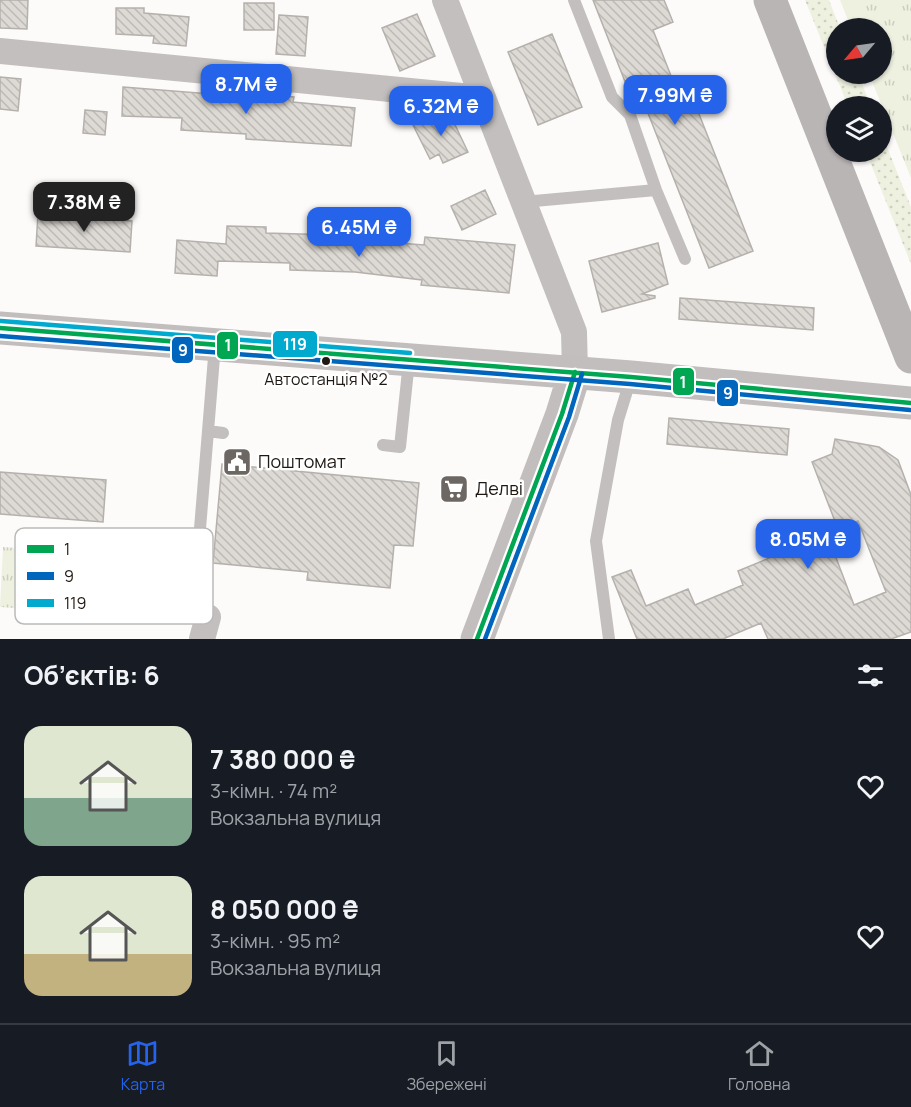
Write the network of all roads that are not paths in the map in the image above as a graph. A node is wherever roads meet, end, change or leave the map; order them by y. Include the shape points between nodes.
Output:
1 (445, 0) edge
2 (574, 0) edge
3 (770, 0) edge
4 (0, 51) edge
5 (482, 98) junction
6 (656, 190) junction
7 (523, 202) junction
8 (686, 259) dead end
9 (0, 328) edge
10 (215, 345) junction
11 (911, 357) edge
12 (409, 360) junction
13 (575, 372) junction
14 (631, 377) junction
15 (911, 403) edge
16 (208, 431) junction
17 (223, 432) dead end
18 (383, 445) dead end
19 (200, 528) edge
20 (477, 639) edge
21 (609, 639) edge

1 - 5 street
2 - 6 lane via 612,97 630,115
3 - 11 main road
4 - 5 street
5 - 7 street
6 - 7 lane
6 - 8 lane
7 - 13 street via 574,332
9 - 10 main road
10 - 12 main road
10 - 16 lane
12 - 13 main road
12 - 18 lane via 400,447
13 - 14 main road
13 - 20 main road
14 - 15 main road
14 - 21 lane via 618,420 596,541
16 - 17 lane
16 - 19 lane

